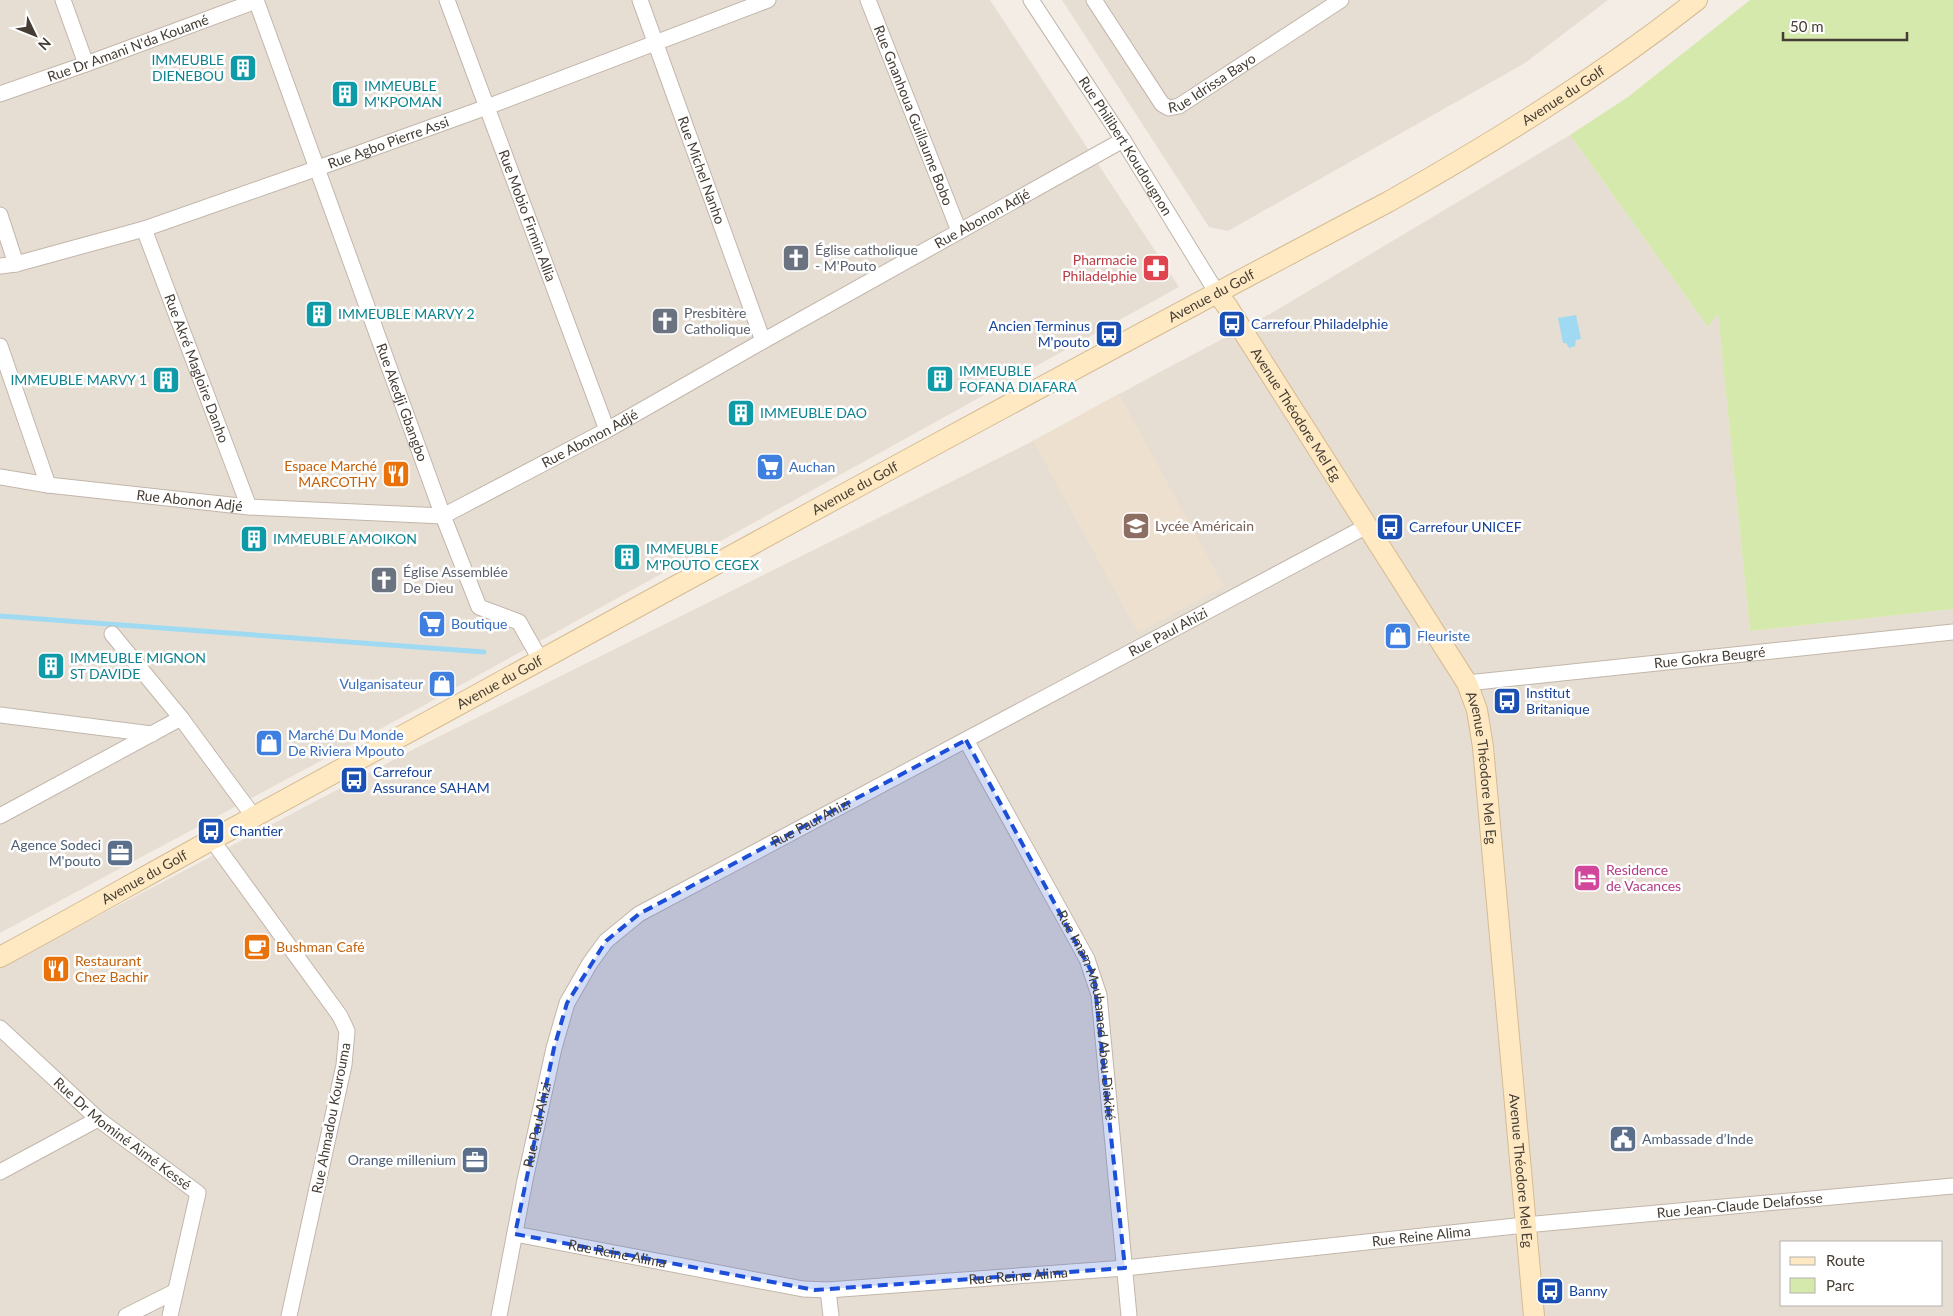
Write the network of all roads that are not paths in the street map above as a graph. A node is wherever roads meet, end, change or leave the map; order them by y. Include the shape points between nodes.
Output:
1 (62, 0) edge
2 (256, 0) edge
3 (447, 0) edge
4 (640, 0) edge
5 (768, 0) edge
6 (868, 0) edge
7 (1030, 0) edge
8 (1094, 0) edge
9 (1341, 0) edge
10 (1697, 0) edge
11 (656, 43) junction
12 (86, 64) junction
13 (0, 94) edge
14 (487, 107) junction
15 (1123, 140) junction
16 (318, 168) junction
17 (0, 215) edge
18 (144, 228) junction
19 (958, 231) junction
20 (16, 264) junction
21 (0, 266) edge
22 (1217, 293) junction
23 (763, 340) junction
24 (0, 346) edge
25 (607, 430) junction
26 (0, 477) edge
27 (48, 485) junction
28 (249, 507) junction
29 (443, 516) junction
30 (1367, 526) junction
31 (1953, 632) edge
32 (112, 634) dead end
33 (541, 661) junction
34 (1467, 683) junction
35 (0, 715) edge
36 (181, 718) junction
37 (152, 734) junction
38 (966, 740) junction
39 (0, 816) edge
40 (254, 817) junction
41 (212, 840) junction
42 (0, 957) edge
43 (0, 1028) edge
44 (98, 1119) junction
45 (0, 1172) edge
46 (1953, 1186) edge
47 (1525, 1225) junction
48 (515, 1234) junction
49 (1125, 1268) junction
50 (828, 1290) junction
51 (174, 1292) junction
52 (126, 1316) edge
53 (170, 1316) edge
54 (290, 1316) edge
55 (499, 1316) edge
56 (831, 1316) edge
57 (1130, 1316) edge
58 (1534, 1316) edge

1 - 12 street
2 - 12 street, Rue Dr Amani N'da Kouamé
2 - 16 street, Rue Akedji Gbangbo
3 - 14 street, Rue Mobio Firmin Allia
4 - 11 street, Rue Michel Nanho
5 - 11 street, Rue Agbo Pierre Assi
6 - 19 street, Rue Gnanhoua Guillaume Bobo
7 - 15 street, Rue Philibert Koudougnon
8 - 9 street, Rue Idrissa Bayo via 1162,104 1169,108 1178,106
10 - 22 main road, Avenue du Golf via 1610,66 1479,150
11 - 14 street, Rue Agbo Pierre Assi
11 - 23 street, Rue Michel Nanho
12 - 13 street, Rue Dr Amani N'da Kouamé
14 - 16 street, Rue Agbo Pierre Assi
14 - 25 street, Rue Mobio Firmin Allia
15 - 19 street, Rue Abonon Adjé
15 - 22 street, Rue Philibert Koudougnon
16 - 18 street, Rue Agbo Pierre Assi
16 - 29 street, Rue Akedji Gbangbo
17 - 20 street
18 - 20 street, Rue Agbo Pierre Assi
18 - 28 street, Rue Akré Magloire Danho
19 - 23 street, Rue Abonon Adjé
20 - 21 street, Rue Agbo Pierre Assi
22 - 30 main road, Avenue Théodore Mel Eg
22 - 33 main road, Avenue du Golf via 878,474
23 - 25 street, Rue Abonon Adjé
24 - 27 street
25 - 29 street, Rue Abonon Adjé
26 - 27 street, Rue Abonon Adjé
27 - 28 street, Rue Abonon Adjé
28 - 29 street, Rue Abonon Adjé
29 - 33 street, Rue Akedji Gbangbo via 479,607 519,622
30 - 34 main road, Avenue Théodore Mel Eg
30 - 38 street, Rue Paul Ahizi
31 - 34 street, Rue Gokra Beugré
32 - 36 street
33 - 40 main road, Avenue du Golf
34 - 47 main road, Avenue Théodore Mel Eg via 1477,710 1482,738
35 - 37 street
36 - 37 street
36 - 40 street
37 - 39 street
38 - 48 street, Rue Paul Ahizi via 639,914 606,941 567,1003 554,1048
38 - 49 street, Rue Imam Mouhamed Abou Diakité via 1094,976 1099,995
40 - 41 main road, Avenue du Golf
41 - 42 main road, Avenue du Golf
41 - 54 street, Rue Ahmadou Kourouma via 340,1016 347,1031 344,1065
43 - 44 street, Rue Dr Mominé Aimé Kessé
44 - 45 street
44 - 51 street, Rue Dr Mominé Aimé Kessé via 198,1193
46 - 47 street, Rue Jean-Claude Delafosse
47 - 49 street, Rue Reine Alima
47 - 58 main road, Avenue Théodore Mel Eg
48 - 50 street, Rue Reine Alima
48 - 55 street, Rue Paul Ahizi
49 - 50 street, Rue Reine Alima
49 - 57 street, Rue Imam Mouhamed Abou Diakité
50 - 56 street
51 - 52 street
51 - 53 street, Rue Dr Mominé Aimé Kessé

